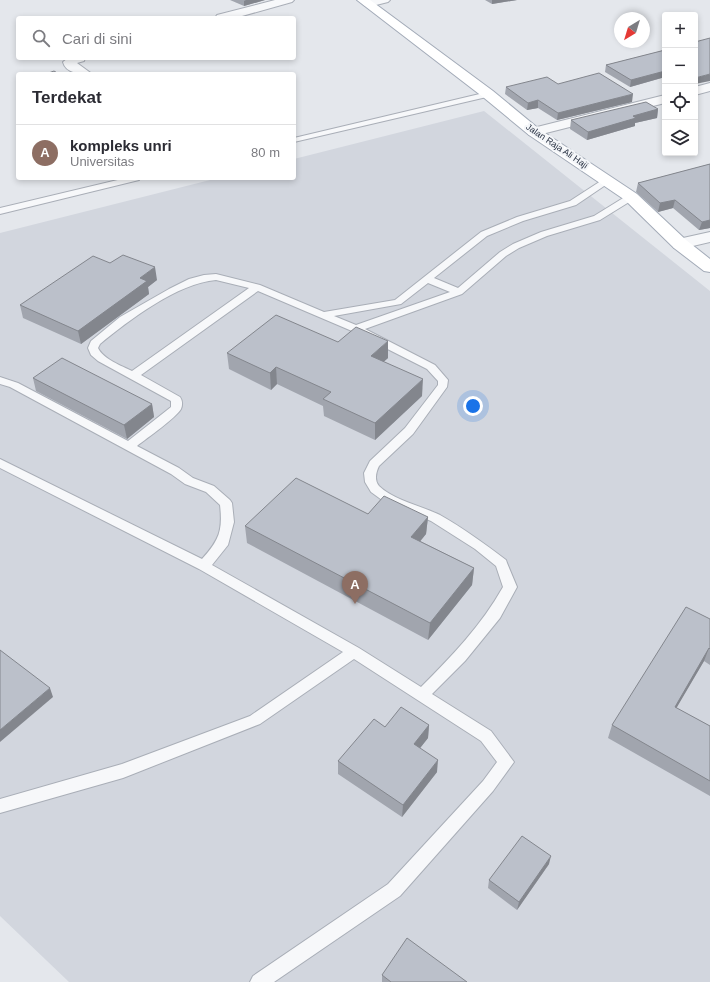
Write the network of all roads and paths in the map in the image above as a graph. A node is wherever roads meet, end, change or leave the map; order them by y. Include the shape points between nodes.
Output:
1 (288, 0) edge
2 (384, 0) edge
3 (366, 2) edge
4 (228, 16) edge
5 (74, 60) edge
6 (82, 72) edge
7 (710, 87) edge
8 (698, 90) edge
9 (488, 94) junction
10 (662, 100) edge
11 (534, 132) junction
12 (296, 140) edge
13 (128, 180) edge
14 (607, 180) junction
15 (631, 197) junction
16 (0, 210) edge
17 (710, 237) edge
18 (680, 244) junction
19 (710, 267) edge
20 (428, 279) junction
21 (257, 287) junction
22 (459, 292) junction
23 (323, 315) junction
24 (356, 329) junction
25 (134, 375) junction
26 (0, 380) edge
27 (128, 447) junction
28 (0, 463) edge
29 (204, 566) junction
30 (354, 652) junction
31 (421, 696) junction
32 (0, 806) edge
33 (259, 982) edge

1 - 4 street
2 - 3 street
3 - 9 main road, Jalan Raja Ali Haji
5 - 6 street via 69,64
7 - 8 street
9 - 11 main road, Jalan Raja Ali Haji
9 - 12 lane
10 - 11 street
11 - 14 main road, Jalan Raja Ali Haji
13 - 16 lane
14 - 15 main road, Jalan Raja Ali Haji
14 - 20 lane via 573,203 520,219 484,234
15 - 18 main road, Jalan Raja Ali Haji
15 - 22 lane via 597,218 544,234 516,246
17 - 18 street
18 - 19 main road, Jalan Raja Ali Haji
20 - 22 lane
20 - 23 lane via 398,302
21 - 23 lane
21 - 25 lane
21 - 25 lane via 229,279 204,278 172,291 124,319 100,337 93,348 102,359
22 - 24 lane
23 - 24 lane
24 - 31 lane via 431,367 443,380 443,385 408,431 374,464 370,473 375,489 386,497 435,518 479,546 501,563 510,586 495,614 464,652
25 - 27 lane via 176,399 177,403 170,414
26 - 27 lane via 14,385
27 - 29 lane via 210,490 226,503 228,522 222,545
28 - 29 lane
29 - 30 lane
30 - 31 lane
30 - 32 lane via 255,720 123,771
31 - 33 lane via 486,736 506,762 488,786 394,890

